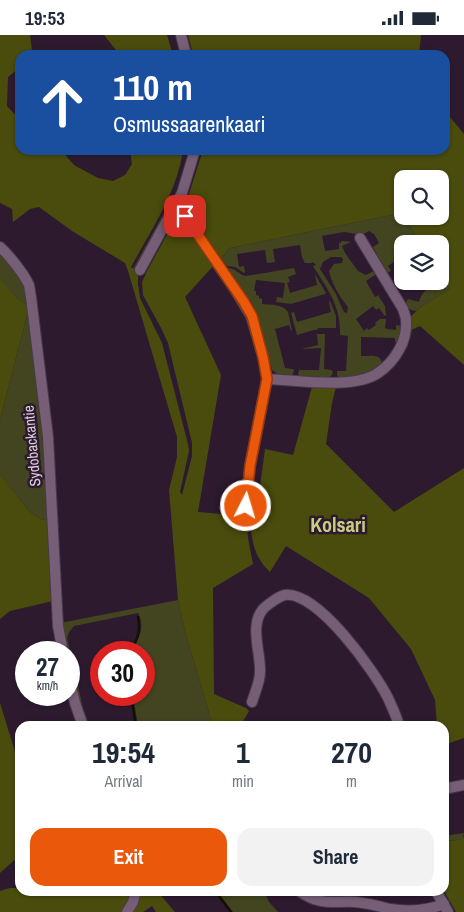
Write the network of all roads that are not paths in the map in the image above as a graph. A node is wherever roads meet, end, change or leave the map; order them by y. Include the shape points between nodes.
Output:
1 (181, 35) edge
2 (185, 50) edge
3 (194, 155) edge
4 (175, 207) junction
5 (360, 238) dead end
6 (0, 247) edge
7 (140, 270) dead end
8 (267, 379) junction
9 (246, 506) dead end
10 (61, 641) edge
11 (252, 702) dead end
12 (76, 706) edge
13 (81, 721) edge
14 (397, 721) edge
15 (464, 785) edge
16 (449, 788) edge
17 (135, 896) edge
18 (307, 896) edge
19 (439, 896) edge
20 (446, 908) edge
21 (127, 912) edge

1 - 2 street
3 - 4 street via 186,186
4 - 7 street
4 - 8 street via 185,216 252,316
5 - 8 street via 403,309 405,333 395,357 377,374 348,383
6 - 10 street, Sydobackantie via 29,285 31,297 48,437
8 - 9 street via 250,466
11 - 14 street via 260,675 257,619 263,608 286,595 310,603 348,639 384,691
12 - 13 street
15 - 16 street
17 - 21 street
18 - 20 street via 329,903 356,902 406,911
19 - 20 street

